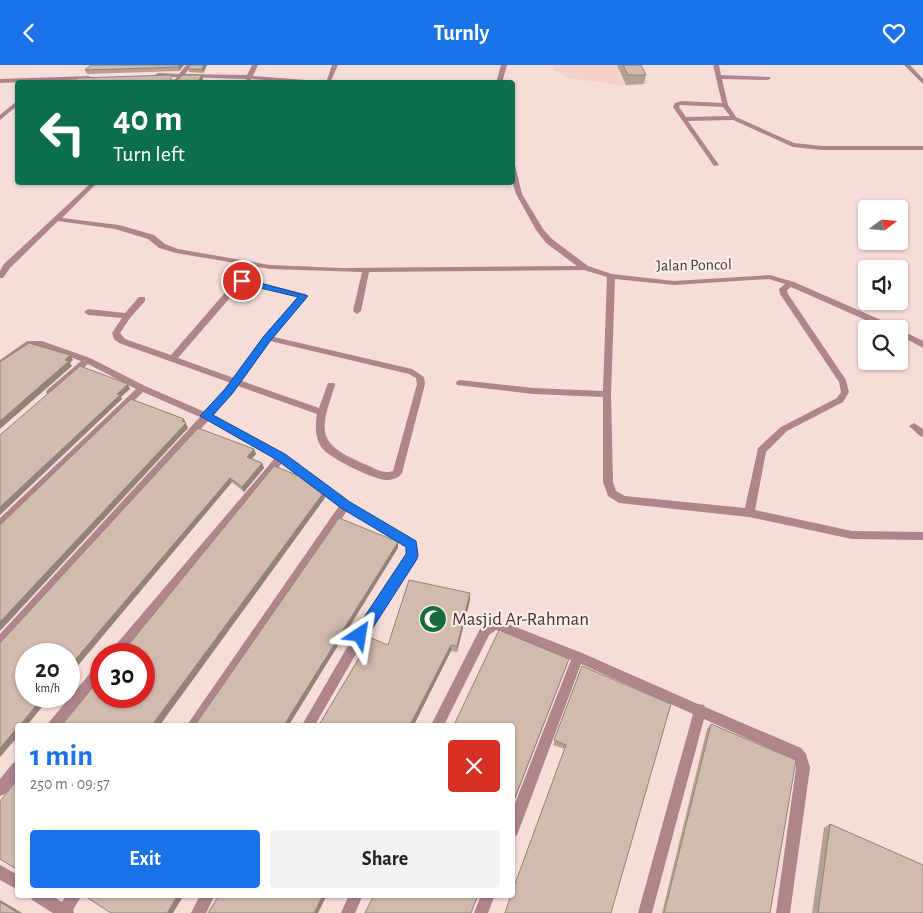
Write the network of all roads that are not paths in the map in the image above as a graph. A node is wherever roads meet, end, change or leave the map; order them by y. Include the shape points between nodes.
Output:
1 (189, 65) edge
2 (255, 65) edge
3 (335, 65) edge
4 (504, 65) edge
5 (716, 65) edge
6 (907, 65) edge
7 (154, 75) edge
8 (182, 75) junction
9 (98, 77) edge
10 (718, 77) junction
11 (768, 78) dead end
12 (63, 80) edge
13 (178, 80) edge
14 (248, 80) edge
15 (329, 80) edge
16 (499, 80) edge
17 (0, 81) edge
18 (15, 81) edge
19 (923, 82) edge
20 (15, 105) edge
21 (725, 105) junction
22 (0, 118) edge
23 (734, 118) junction
24 (686, 119) junction
25 (923, 148) edge
26 (716, 165) dead end
27 (515, 177) edge
28 (92, 185) edge
29 (58, 219) junction
30 (585, 268) junction
31 (366, 269) junction
32 (0, 276) edge
33 (611, 276) junction
34 (791, 284) junction
35 (142, 299) dead end
36 (357, 311) dead end
37 (88, 312) dead end
38 (127, 316) junction
39 (873, 320) edge
40 (908, 336) edge
41 (268, 338) junction
42 (923, 345) edge
43 (87, 360) junction
44 (172, 360) junction
45 (0, 364) edge
46 (236, 382) junction
47 (460, 383) dead end
48 (331, 385) dead end
49 (142, 388) junction
50 (607, 394) junction
51 (44, 398) edge
52 (320, 411) junction
53 (209, 413) junction
54 (914, 426) dead end
55 (923, 434) edge
56 (281, 457) junction
57 (346, 505) junction
58 (749, 513) junction
59 (0, 524) edge
60 (923, 536) edge
61 (0, 642) edge
62 (123, 643) edge
63 (578, 657) junction
64 (90, 682) edge
65 (700, 709) junction
66 (56, 723) edge
67 (194, 723) edge
68 (309, 723) edge
69 (439, 723) edge
70 (15, 772) edge
71 (0, 789) edge
72 (515, 822) edge
73 (0, 872) edge
74 (15, 881) edge
75 (42, 898) edge
76 (73, 898) edge
77 (206, 898) edge
78 (355, 898) edge
79 (487, 898) edge
80 (65, 912) edge
81 (198, 913) edge
82 (348, 913) edge
83 (481, 913) edge
84 (645, 913) edge
85 (783, 913) edge

1 - 8 street
2 - 14 street
3 - 15 street
4 - 16 street
5 - 10 street
6 - 19 street
7 - 8 street
8 - 13 street
8 - 14 street
9 - 12 street
10 - 11 street
10 - 21 street
17 - 18 street
20 - 22 street
21 - 23 street
21 - 24 street via 677,104
23 - 24 street
23 - 25 street via 793,145 808,148
24 - 26 street
27 - 30 street, Jalan Poncol via 519,194 540,230 549,241
28 - 29 street
29 - 31 street via 134,231 176,251 270,267
29 - 32 street
30 - 31 street
30 - 33 street, Jalan Poncol
31 - 36 street
33 - 34 street, Jalan Poncol via 674,283 770,277
33 - 50 street
34 - 39 street, Jalan Poncol
34 - 58 street via 783,289 784,294 843,382 845,392 840,400 779,433 761,451
35 - 38 street
37 - 38 street
38 - 44 street via 116,333 117,337
40 - 42 street
41 - 44 street via 304,296 242,281
41 - 46 street
41 - 52 street via 412,372 420,377 422,384 397,473 392,476 383,476 329,452 320,437
43 - 45 street via 30,343
43 - 49 street
43 - 51 street
44 - 46 street
46 - 52 street
46 - 53 street
47 - 50 street via 533,391
48 - 52 street
49 - 53 street
49 - 59 street
50 - 58 street via 608,482 612,493 623,500
53 - 56 street
53 - 61 street
54 - 55 street
56 - 57 street
56 - 62 street
57 - 67 street
57 - 68 street via 412,545 414,551
58 - 60 street via 852,535
63 - 65 street
63 - 69 street via 496,625 489,626
63 - 72 street
64 - 66 street
65 - 84 street
65 - 85 street via 796,753 801,759 803,768
70 - 71 street
73 - 74 street
75 - 80 street
76 - 80 street
77 - 81 street
78 - 82 street
79 - 83 street

